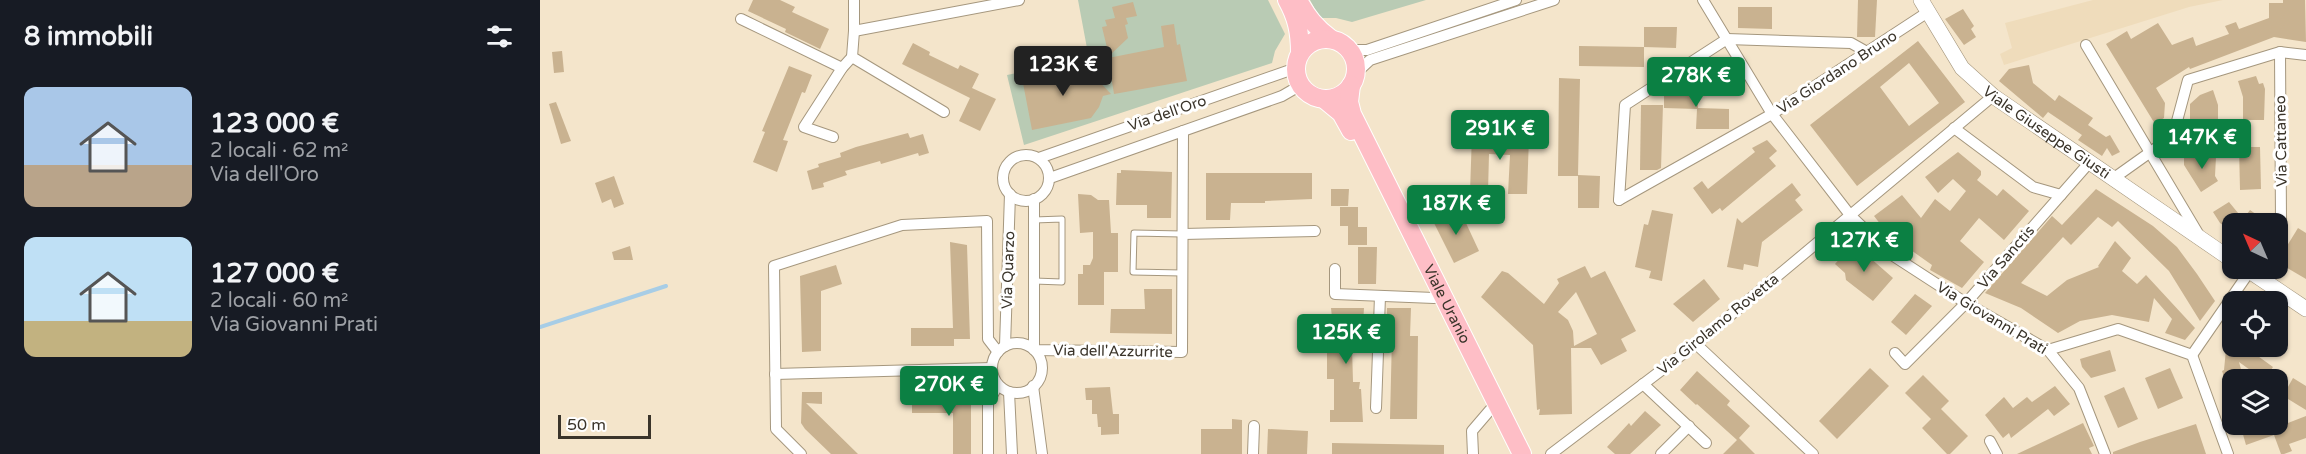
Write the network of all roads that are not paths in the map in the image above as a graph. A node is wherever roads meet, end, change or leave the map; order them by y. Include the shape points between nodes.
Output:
1 (854, 0) edge
2 (1019, 0) edge
3 (1287, 0) edge
4 (1298, 0) edge
5 (1516, 0) edge
6 (1554, 0) edge
7 (1703, 0) edge
8 (1924, 6) edge
9 (741, 19) dead end
10 (854, 31) junction
11 (1331, 39) junction
12 (1727, 39) junction
13 (2086, 45) dead end
14 (1350, 50) junction
15 (1867, 52) junction
16 (2280, 52) junction
17 (2306, 55) edge
18 (852, 57) junction
19 (842, 68) junction
20 (1299, 69) junction
21 (1353, 79) junction
22 (1993, 96) junction
23 (1324, 99) junction
24 (944, 112) dead end
25 (1772, 114) junction
26 (1954, 128) junction
27 (1183, 131) junction
28 (833, 137) dead end
29 (2148, 153) junction
30 (1039, 158) junction
31 (2089, 163) junction
32 (1050, 178) junction
33 (2114, 178) junction
34 (1010, 194) junction
35 (2061, 195) junction
36 (1034, 199) junction
37 (2281, 213) edge
38 (1850, 214) junction
39 (1034, 220) junction
40 (1315, 231) dead end
41 (1183, 234) junction
42 (2200, 238) junction
43 (2222, 253) edge
44 (1335, 269) dead end
45 (1182, 273) junction
46 (2243, 279) edge
47 (2262, 279) edge
48 (1034, 281) junction
49 (1380, 296) junction
50 (1434, 298) junction
51 (1966, 303) junction
52 (2306, 309) edge
53 (1696, 344) junction
54 (1002, 349) junction
55 (1034, 350) junction
56 (2048, 350) junction
57 (1895, 353) dead end
58 (2192, 355) junction
59 (992, 368) junction
60 (776, 374) junction
61 (1643, 384) junction
62 (998, 385) junction
63 (1033, 386) junction
64 (1009, 392) junction
65 (1376, 408) dead end
66 (1490, 410) junction
67 (1254, 426) dead end
68 (1689, 426) junction
69 (1990, 441) dead end
70 (1706, 443) dead end
71 (801, 454) edge
72 (988, 454) edge
73 (1012, 454) edge
74 (1042, 454) edge
75 (1253, 454) edge
76 (1473, 454) edge
77 (1512, 454) edge
78 (1522, 454) edge
79 (1551, 454) edge
80 (1661, 454) edge
81 (1813, 454) edge
82 (1997, 454) edge
83 (2105, 454) edge
84 (2228, 454) edge

1 - 10 street
2 - 10 street
3 - 20 main road via 1300,35
4 - 11 main road via 1305,15
5 - 14 street via 1367,50
6 - 21 street via 1370,60
7 - 12 street, Via Giovanni Prati
8 - 15 street, Via Giordano Bruno
8 - 22 street, Viale Giuseppe Giusti via 1962,68
9 - 19 street
10 - 18 street
11 - 14 main road
11 - 20 main road via 1314,42
12 - 15 street via 1851,43
12 - 25 street, Via Giovanni Prati
12 - 25 street, Via Giordano Bruno via 1625,105 1619,200
13 - 29 street, Viale Giuseppe Giusti
14 - 21 main road via 1356,65
15 - 25 street, Via Giordano Bruno
16 - 17 street
16 - 29 street via 2188,80 2173,136
16 - 37 street, Via Cattaneo
18 - 19 street
18 - 24 street
19 - 28 street via 804,127
20 - 23 main road via 1315,97
20 - 27 street, Via dell'Oro via 1282,96
20 - 30 street, Via dell'Oro
21 - 23 main road via 1339,96
21 - 78 main road, Viale Uranio via 1349,102 1352,114
22 - 26 street, Via Girolamo Rovetta
22 - 31 street, Viale Giuseppe Giusti
23 - 50 main road, Viale Uranio via 1344,117
25 - 38 street, Via Giovanni Prati
26 - 35 street via 2033,187
26 - 38 street, Via Girolamo Rovetta
27 - 32 street, Via dell'Oro
27 - 41 street, Via dell'Azzurrite
29 - 33 street
29 - 42 street, Viale Giuseppe Giusti
30 - 32 street
30 - 34 street via 1026,154 1008,164 1003,176
31 - 33 street, Viale Giuseppe Giusti
31 - 35 street, Via Sanctis
32 - 36 street via 1045,191
33 - 42 street, Viale Giuseppe Giusti
34 - 36 street via 1021,200
34 - 54 street, Via Quarzo
35 - 51 street, Via Sanctis
36 - 39 street, Via Quarzo
38 - 51 street, Via Giovanni Prati via 1892,255
38 - 53 street, Via Girolamo Rovetta
39 - 48 street, Via Quarzo
39 - 48 lane via 1062,219 1062,282
40 - 41 street
41 - 45 street, Via dell'Azzurrite
41 - 45 lane via 1134,233 1133,272
42 - 43 street, Viale Giuseppe Giusti
44 - 49 street via 1335,294
45 - 55 street, Via dell'Azzurrite via 1182,352
46 - 58 street
47 - 52 street
48 - 55 street, Via Quarzo
49 - 50 street
49 - 65 street
50 - 66 main road, Viale Uranio
51 - 56 street, Via Giovanni Prati
51 - 57 street, Via Sanctis via 1905,364
53 - 61 street, Via Girolamo Rovetta
53 - 81 street
54 - 55 street via 1020,343
54 - 59 street
54 - 60 street via 988,339 987,221 902,225 774,267
55 - 63 street via 1041,372
56 - 58 street via 2118,329
56 - 83 street, Via Giovanni Prati via 2079,388
58 - 84 street
59 - 60 street
59 - 62 street
60 - 71 street via 776,429
61 - 68 street
61 - 79 street, Via Girolamo Rovetta
62 - 64 street
62 - 72 street via 988,404
63 - 64 street via 1018,393
63 - 74 street
64 - 73 street
66 - 76 street via 1472,431
66 - 77 main road, Viale Uranio
67 - 75 street
68 - 70 street
68 - 80 street
69 - 82 street

